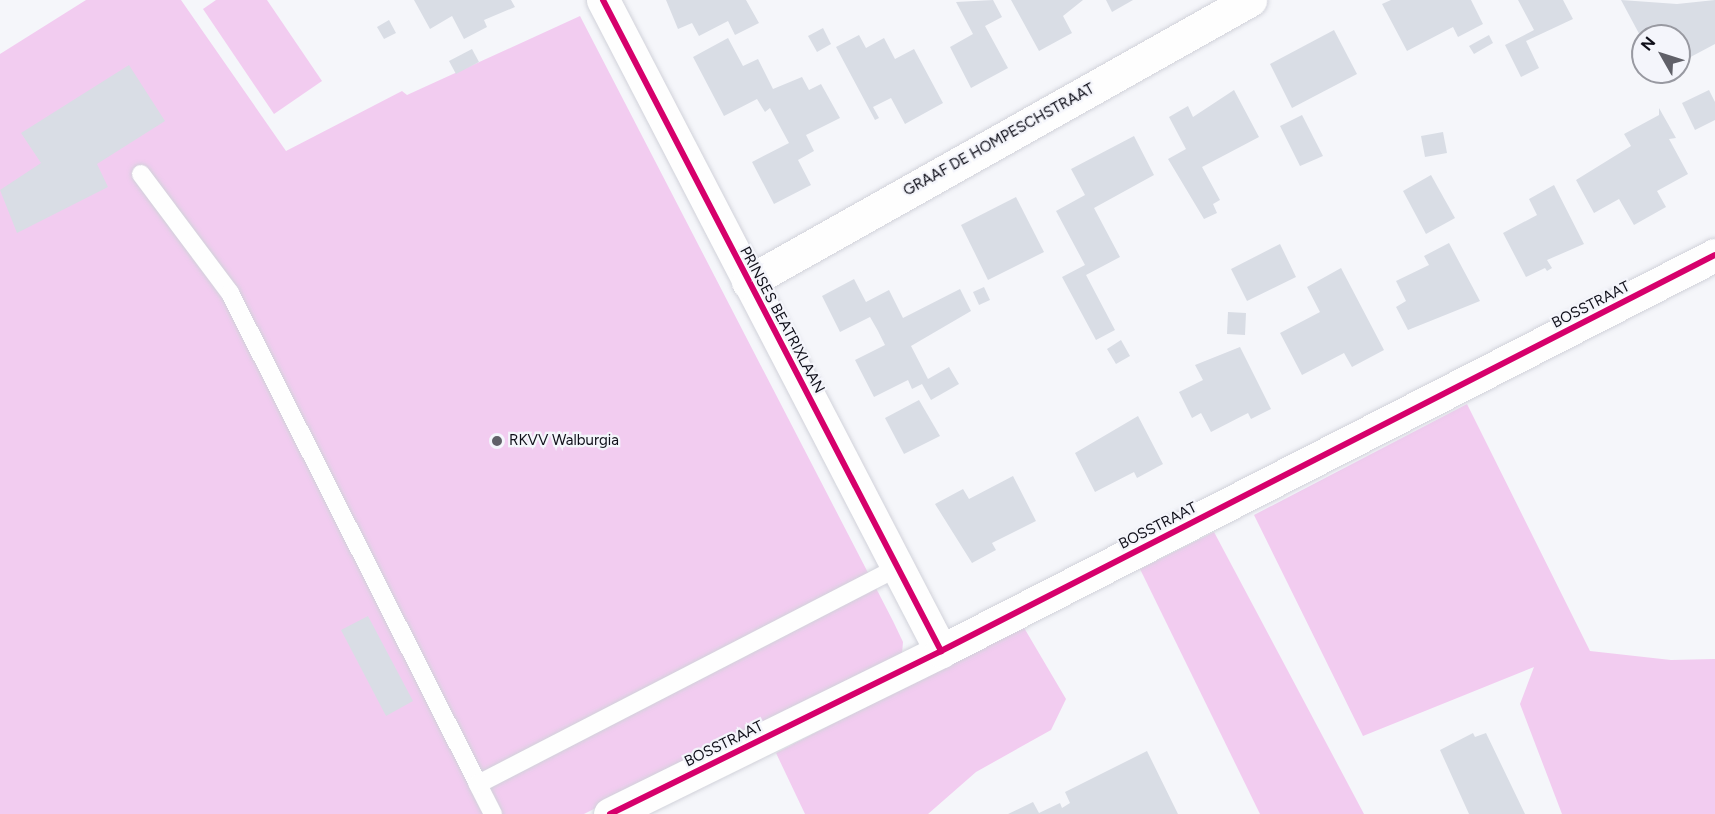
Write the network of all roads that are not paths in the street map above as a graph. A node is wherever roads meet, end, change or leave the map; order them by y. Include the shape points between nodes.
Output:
1 (603, 0) edge
2 (1250, 0) edge
3 (1204, 10) edge
4 (141, 174) dead end
5 (1715, 255) edge
6 (748, 282) junction
7 (898, 567) junction
8 (941, 651) junction
9 (478, 784) junction
10 (493, 814) edge
11 (610, 814) edge

1 - 6 street, PRINSES BEATRIXLAAN
2 - 3 street, GRAAF DE HOMPESCHSTRAAT
3 - 6 street, GRAAF DE HOMPESCHSTRAAT
4 - 9 lane via 230,293
5 - 8 street, BOSSTRAAT
6 - 7 street, PRINSES BEATRIXLAAN
7 - 8 street, PRINSES BEATRIXLAAN
7 - 9 lane
8 - 11 street, BOSSTRAAT
9 - 10 lane

